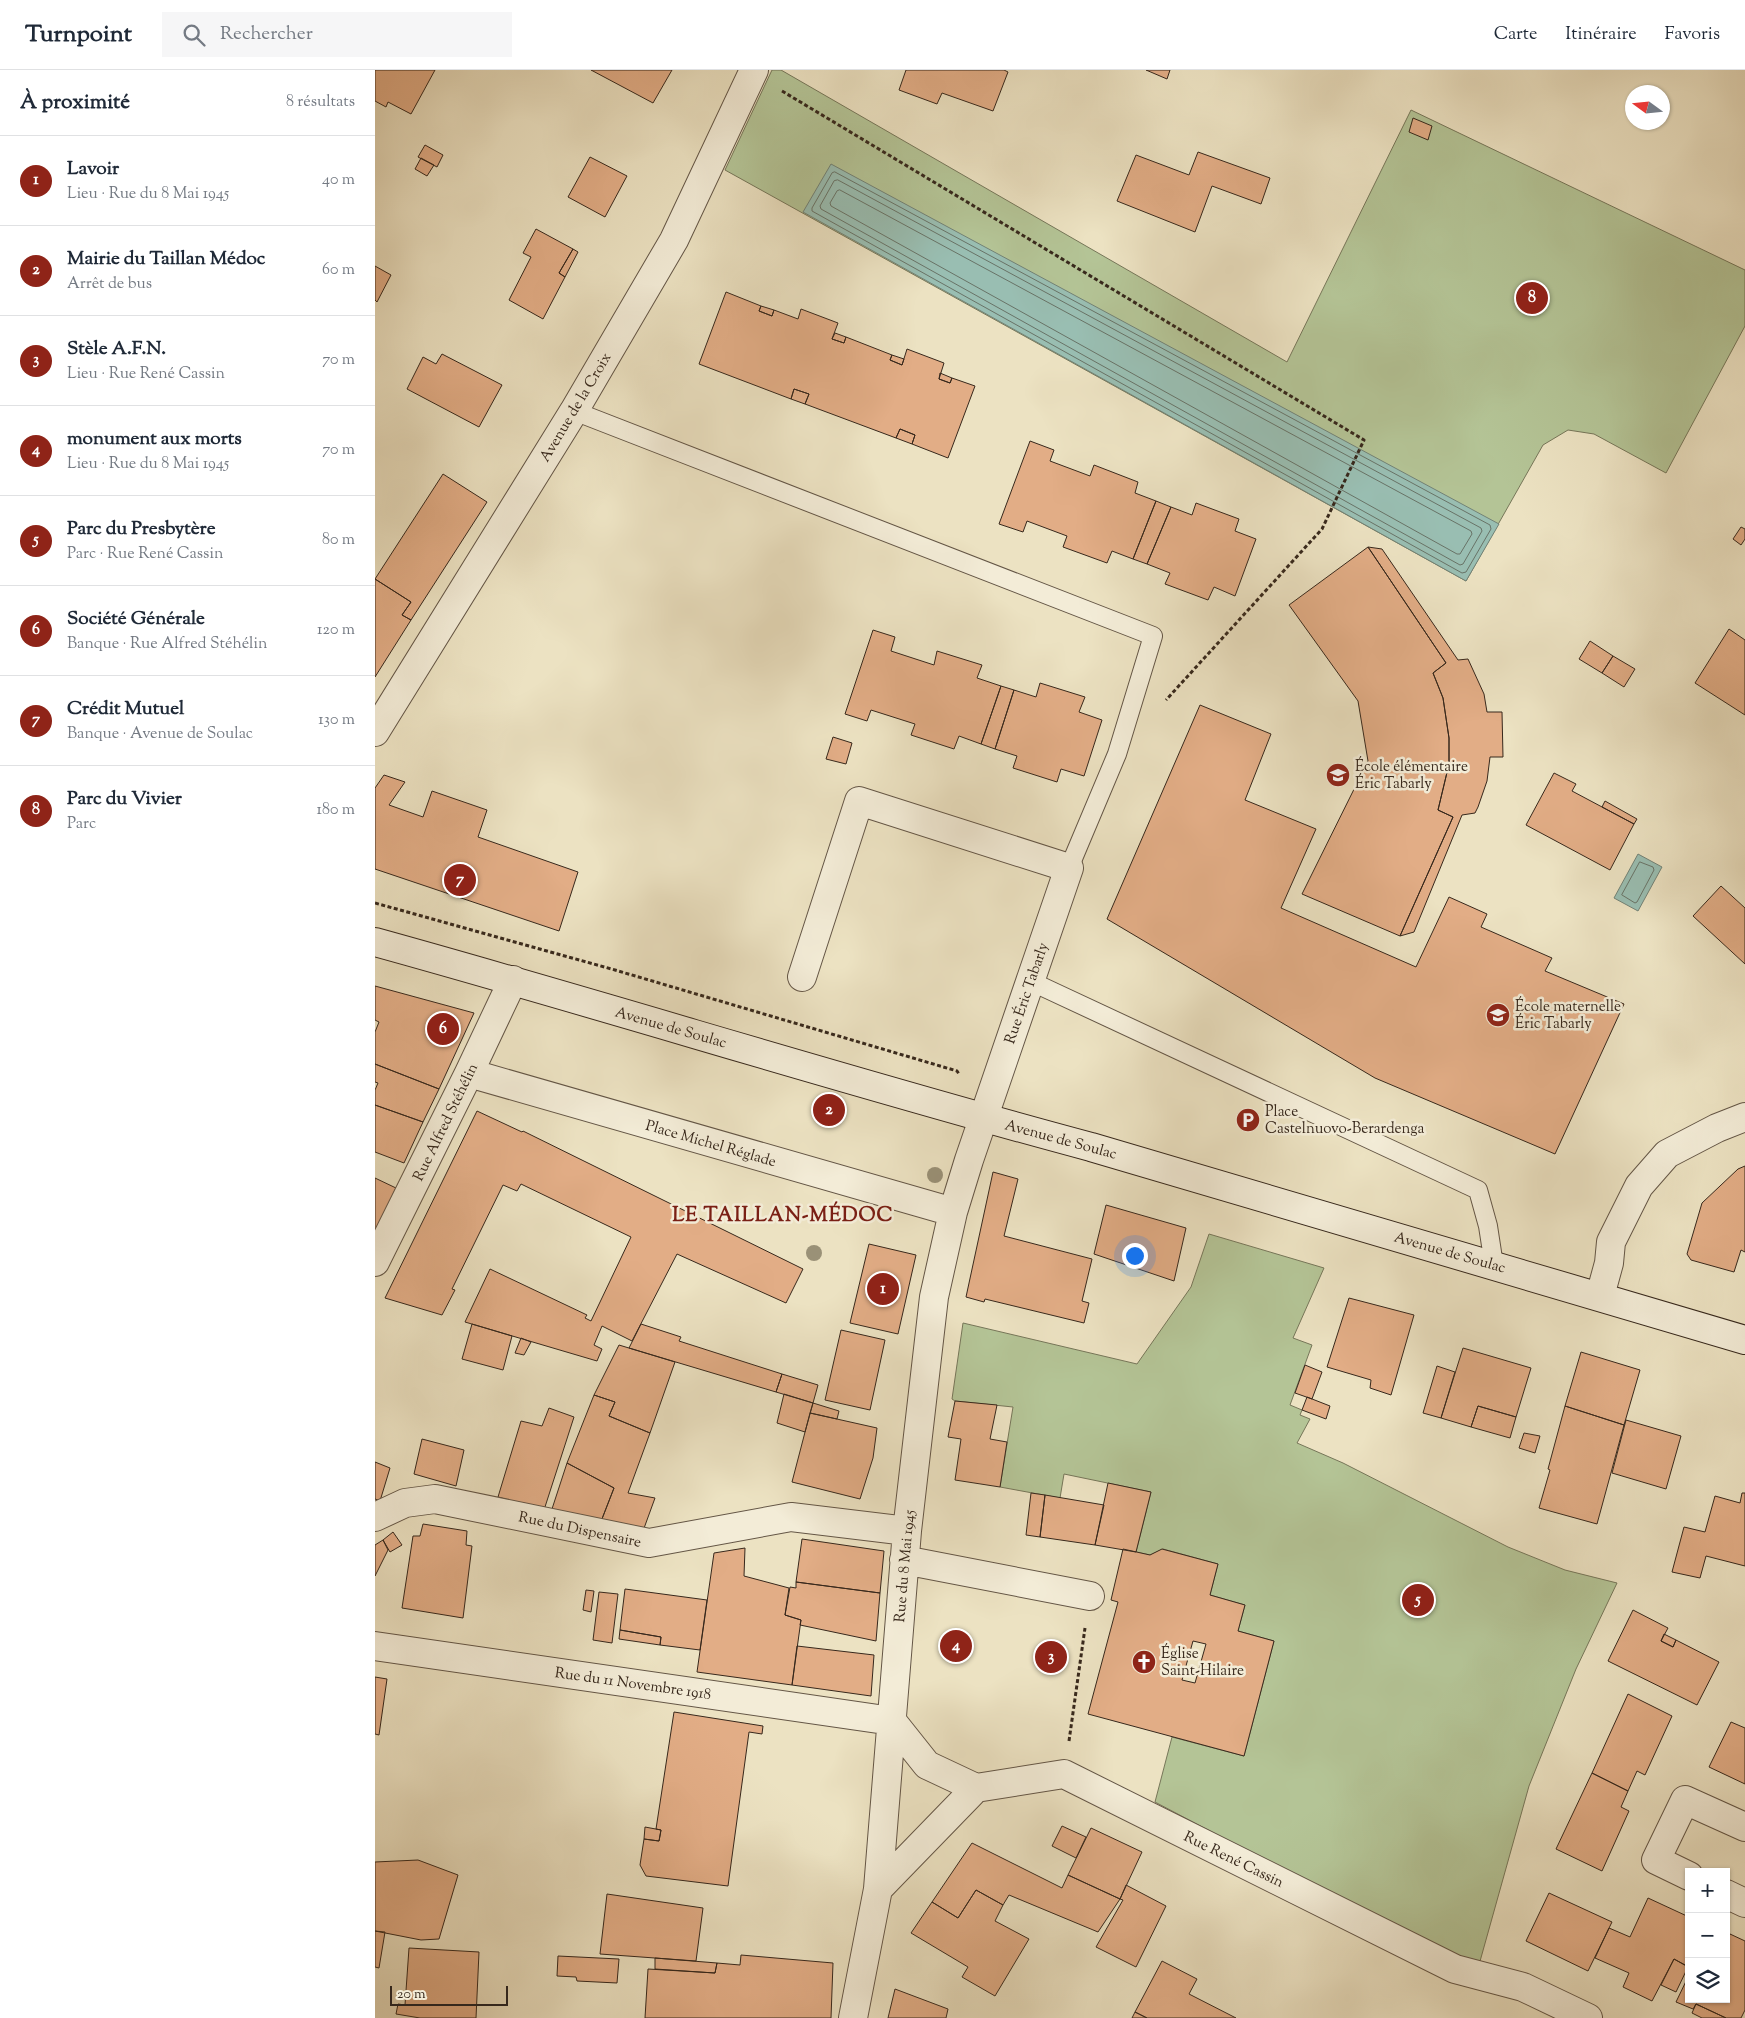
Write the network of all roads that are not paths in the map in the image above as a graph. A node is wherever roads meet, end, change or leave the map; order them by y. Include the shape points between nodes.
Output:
1 (753, 72) edge
2 (574, 410) junction
3 (375, 732) edge
4 (1069, 868) junction
5 (375, 942) edge
6 (801, 976) dead end
7 (513, 980) junction
8 (1031, 981) junction
9 (469, 1073) junction
10 (1745, 1117) edge
11 (983, 1118) junction
12 (953, 1212) junction
13 (375, 1262) edge
14 (1494, 1265) junction
15 (1600, 1296) junction
16 (1745, 1340) edge
17 (375, 1517) edge
18 (907, 1531) junction
19 (904, 1560) junction
20 (1090, 1596) road end
21 (375, 1646) edge
22 (892, 1721) junction
23 (976, 1788) junction
24 (1745, 1827) edge
25 (1685, 1874) edge
26 (878, 1889) junction
27 (1730, 1896) edge
28 (1745, 1903) edge
29 (853, 2018) edge
30 (1588, 2018) edge

1 - 2 street, Avenue de la Croix via 673,240
2 - 3 street, Avenue de la Croix
2 - 4 lane via 1153,636 1117,754
4 - 6 street via 859,801
4 - 8 street, Rue Éric Tabarly
5 - 7 street, Avenue de Soulac
7 - 9 street, Rue Alfred Stéhélin
7 - 11 street, Avenue de Soulac
8 - 11 street, Rue Éric Tabarly
8 - 14 lane via 1478,1190
9 - 12 street, Place Michel Réglade
9 - 13 street, Rue Alfred Stéhélin
10 - 15 street via 1667,1154 1639,1186 1611,1242
11 - 12 street, Rue du 8 Mai 1945
11 - 14 street, Avenue de Soulac
12 - 18 street, Rue du 8 Mai 1945 via 934,1297
14 - 15 street, Avenue de Soulac
15 - 16 street, Avenue de Soulac
17 - 18 street, Rue du Dispensaire via 405,1503 435,1499 649,1544 791,1518
18 - 19 street, Rue du 8 Mai 1945
19 - 20 street
19 - 22 street, Rue du 8 Mai 1945
21 - 22 street, Rue du 11 Novembre 1918
22 - 23 street via 927,1764
22 - 26 street, Rue du 8 Mai 1945
23 - 26 street
23 - 30 street, Rue René Cassin via 1064,1774 1455,1969 1523,1987
24 - 25 street via 1685,1800 1656,1860
26 - 29 street, Rue du 8 Mai 1945
27 - 28 street

